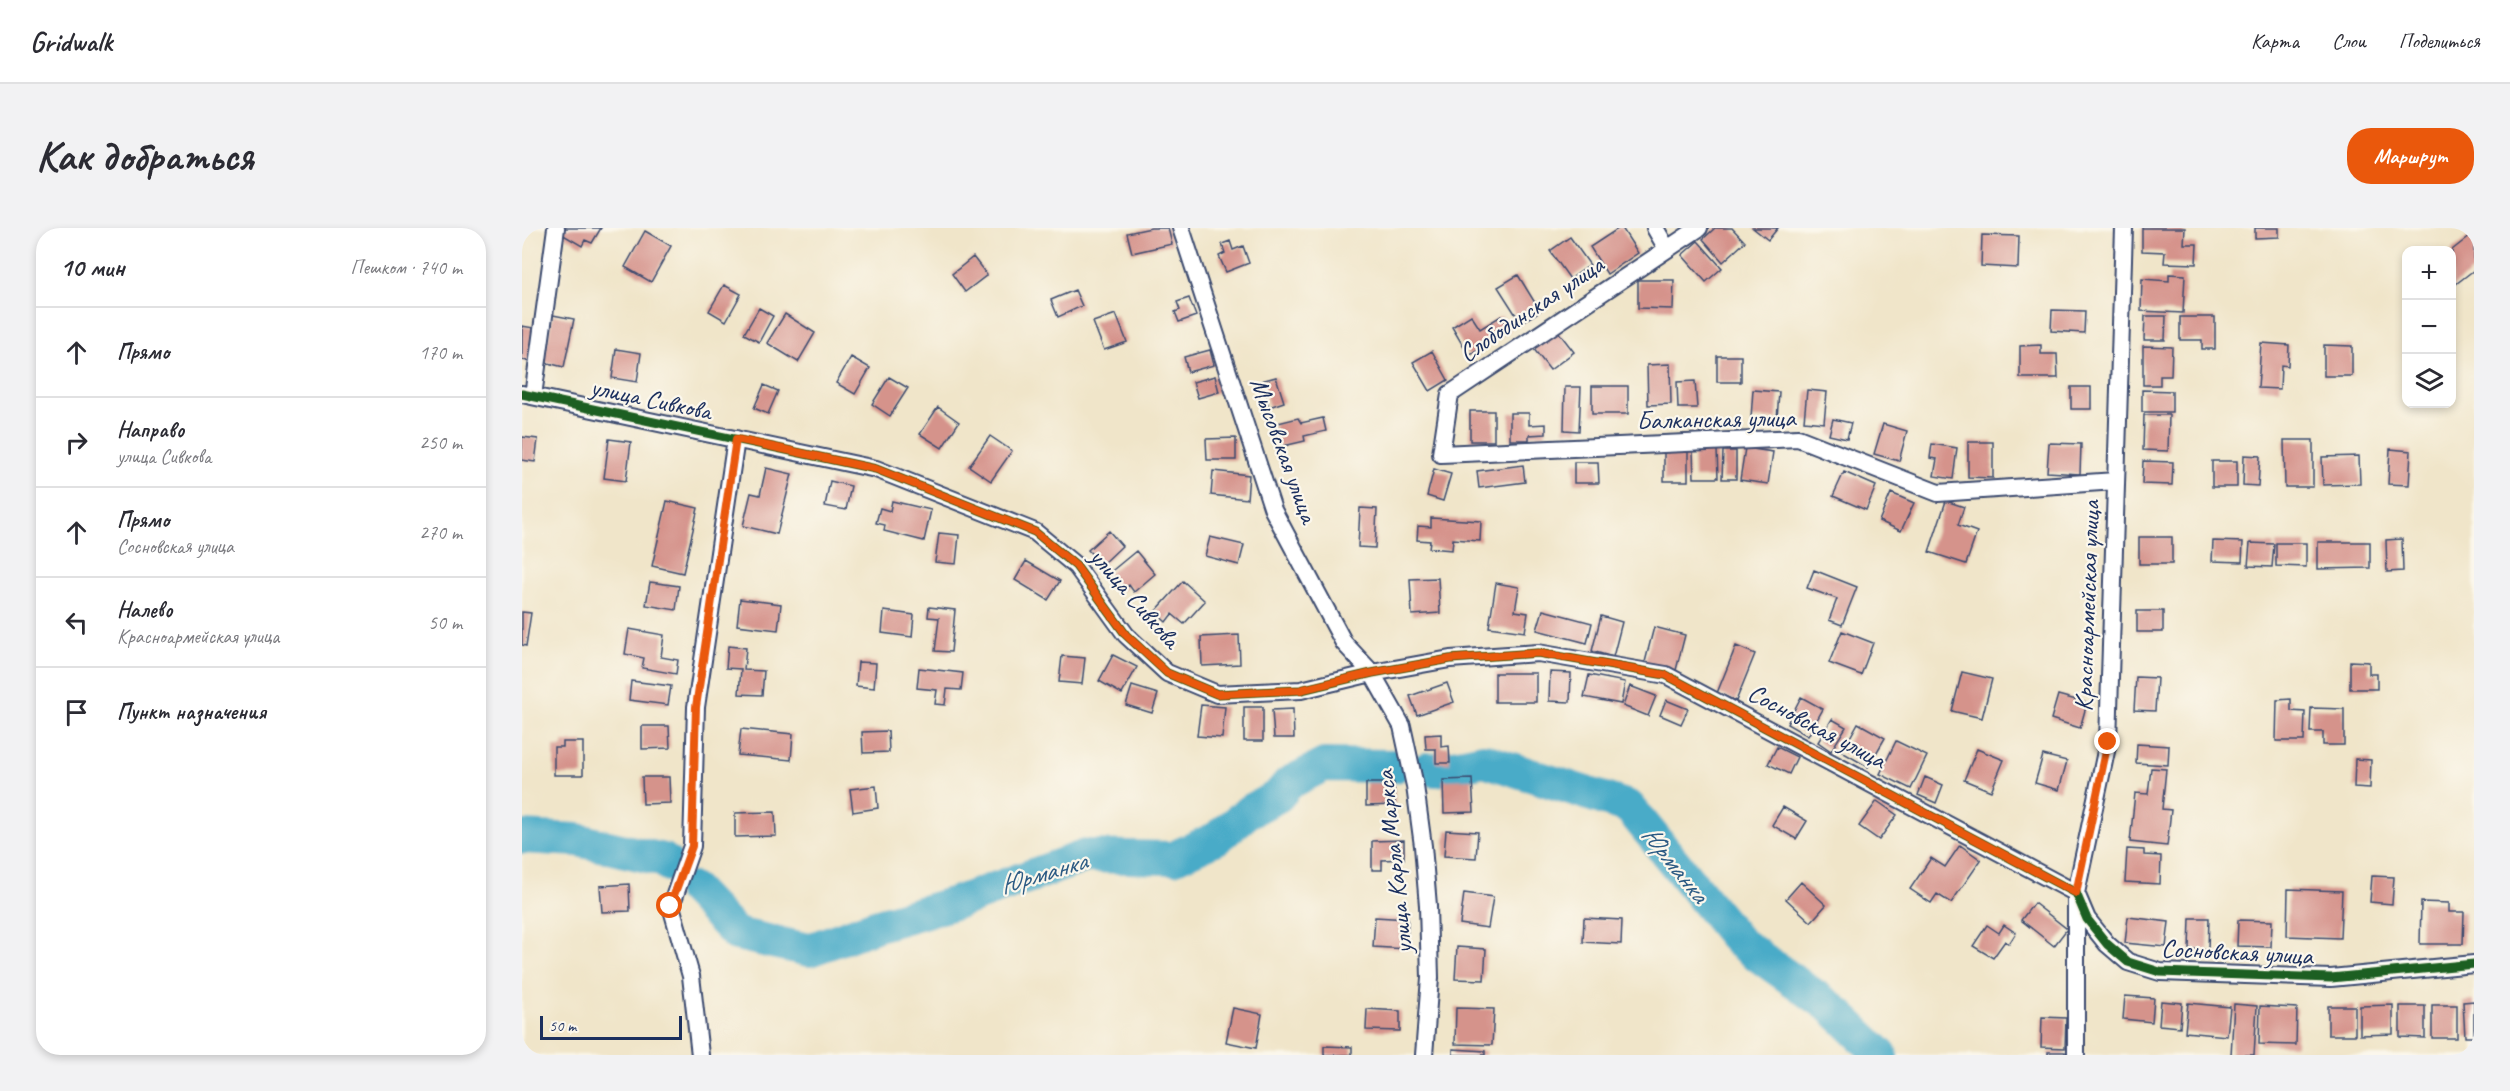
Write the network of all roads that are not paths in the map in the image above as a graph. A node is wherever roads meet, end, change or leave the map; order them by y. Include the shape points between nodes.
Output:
1 (556, 228) edge
2 (1181, 228) edge
3 (1655, 228) edge
4 (1699, 228) edge
5 (2124, 228) edge
6 (1668, 249) junction
7 (1450, 394) joint
8 (528, 395) edge
9 (736, 439) junction
10 (2116, 481) junction
11 (1372, 673) junction
12 (2076, 893) junction
13 (2474, 964) edge
14 (700, 1055) edge
15 (1424, 1055) edge
16 (2076, 1055) edge

1 - 8 street
2 - 11 street, Мысовская улица via 1273,510 1344,643
3 - 6 street
4 - 6 street, Слободинская улица
5 - 10 street, Красноармейская улица
6 - 7 street, Слободинская улица
7 - 10 street, Балканская улица via 1441,454 1798,438 1938,493
8 - 9 street, улица Сивкова
9 - 11 street, улица Сивкова via 876,469 1035,532 1076,566 1126,635 1167,673 1217,694 1300,690
9 - 14 street via 696,707 692,846 670,906 691,976
10 - 12 street, Красноармейская улица via 2108,742
11 - 12 street, Сосновская улица via 1450,659 1538,653 1666,675
11 - 15 street, улица Карла Маркса via 1402,726 1415,786 1428,906 1430,978
12 - 13 street, Сосновская улица via 2087,920 2108,944 2128,962 2160,972 2331,978
12 - 16 street, Красноармейская улица

